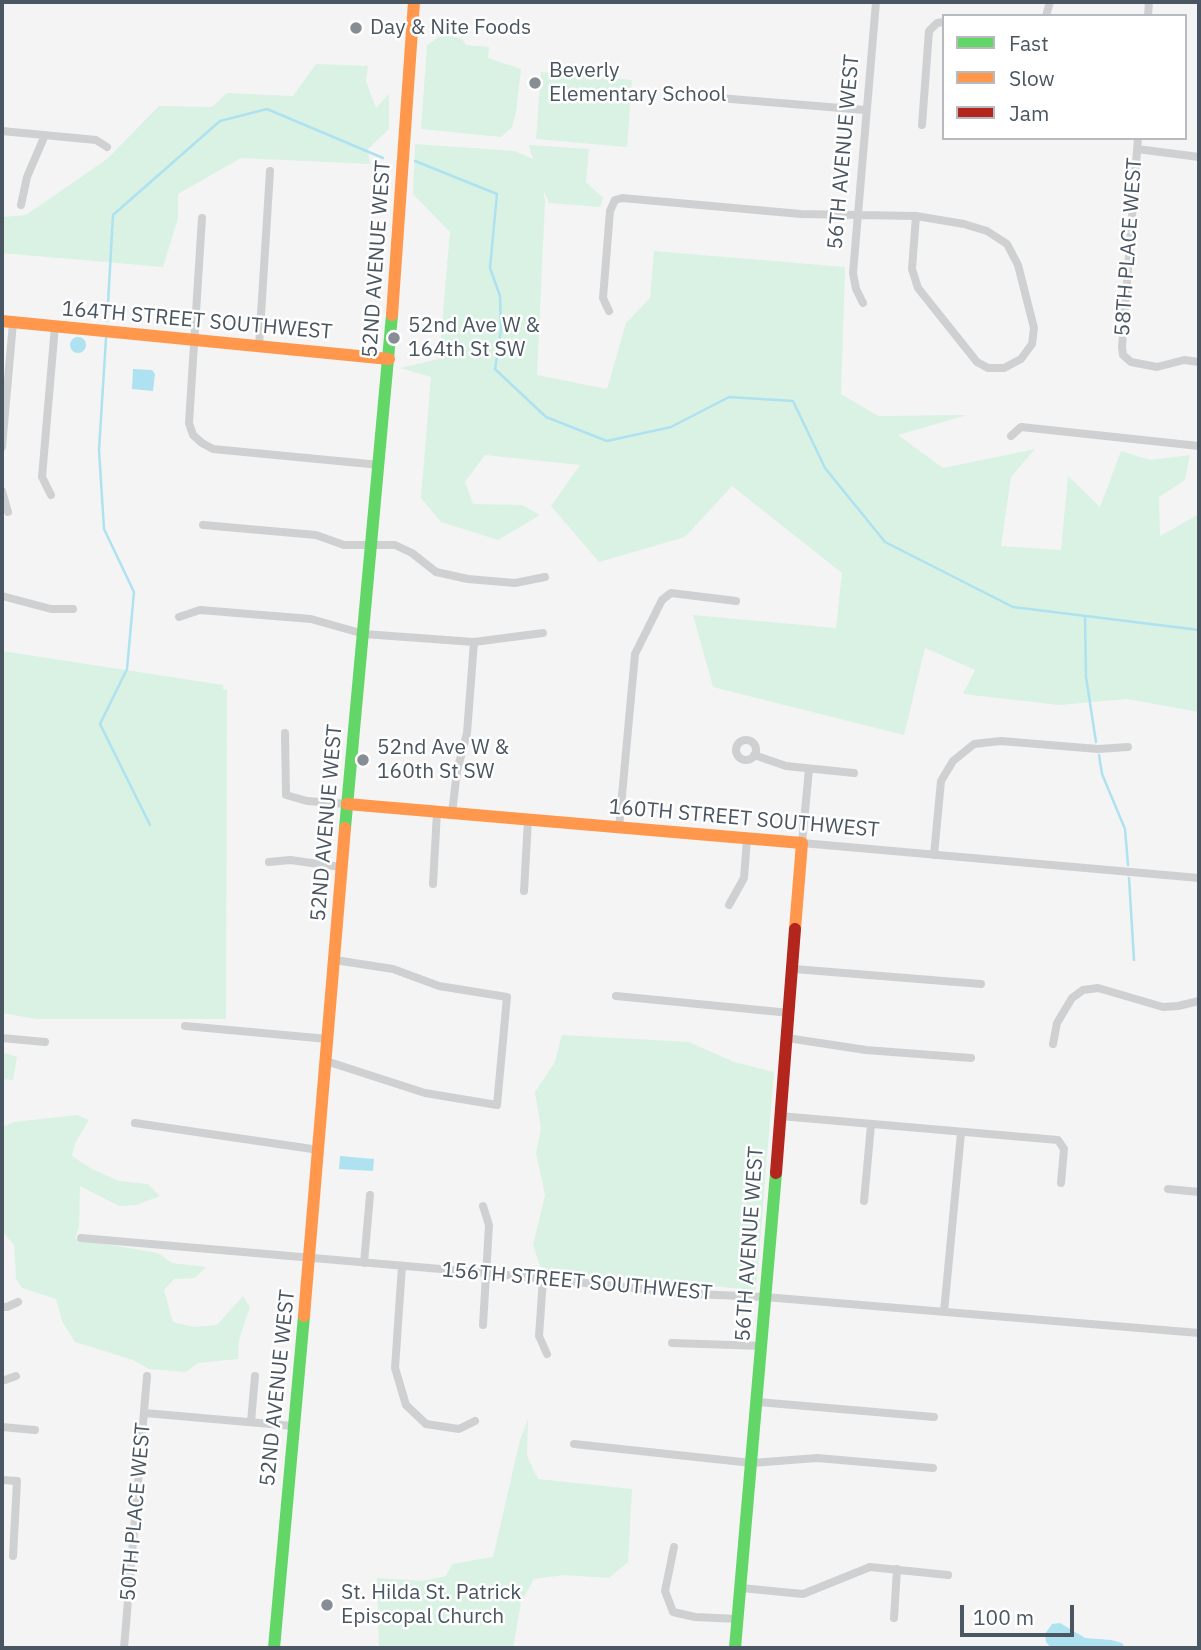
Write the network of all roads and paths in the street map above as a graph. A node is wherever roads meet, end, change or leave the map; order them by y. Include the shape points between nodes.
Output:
1 (414, 2) edge
2 (876, 2) edge
3 (941, 22) edge
4 (719, 98) dead end
5 (865, 110) junction
6 (922, 125) dead end
7 (2, 131) edge
8 (45, 135) junction
9 (1138, 140) edge
10 (107, 147) dead end
11 (1137, 149) junction
12 (1199, 157) edge
13 (271, 171) dead end
14 (22, 205) dead end
15 (858, 214) junction
16 (915, 216) junction
17 (202, 218) dead end
18 (863, 303) dead end
19 (608, 311) dead end
20 (7, 322) edge
21 (55, 326) junction
22 (195, 340) junction
23 (259, 346) junction
24 (389, 359) junction
25 (1199, 362) edge
26 (1011, 436) dead end
27 (1199, 446) edge
28 (2, 447) edge
29 (380, 465) junction
30 (2, 491) edge
31 (51, 495) dead end
32 (8, 512) dead end
33 (203, 524) dead end
34 (373, 543) junction
35 (545, 578) dead end
36 (2, 596) edge
37 (736, 601) dead end
38 (73, 609) dead end
39 (179, 617) dead end
40 (543, 633) dead end
41 (364, 634) junction
42 (474, 642) junction
43 (285, 733) dead end
44 (1128, 747) dead end
45 (754, 755) dead end
46 (809, 769) junction
47 (854, 773) dead end
48 (347, 804) junction
49 (437, 812) junction
50 (452, 813) junction
51 (528, 820) junction
52 (619, 828) junction
53 (747, 839) junction
54 (802, 844) junction
55 (934, 855) junction
56 (269, 862) dead end
57 (341, 867) junction
58 (1199, 878) edge
59 (433, 884) dead end
60 (523, 891) dead end
61 (729, 905) dead end
62 (335, 960) junction
63 (794, 969) junction
64 (981, 984) dead end
65 (616, 996) dead end
66 (1199, 1001) edge
67 (790, 1013) junction
68 (185, 1026) dead end
69 (2, 1038) edge
70 (787, 1038) junction
71 (328, 1039) junction
72 (45, 1042) dead end
73 (1053, 1044) dead end
74 (971, 1058) dead end
75 (326, 1061) junction
76 (780, 1116) junction
77 (135, 1123) dead end
78 (871, 1125) junction
79 (961, 1133) junction
80 (319, 1150) junction
81 (1061, 1183) dead end
82 (1168, 1189) dead end
83 (1199, 1192) edge
84 (370, 1195) dead end
85 (864, 1201) dead end
86 (483, 1206) dead end
87 (81, 1238) dead end
88 (310, 1258) junction
89 (364, 1263) junction
90 (402, 1266) junction
91 (486, 1273) junction
92 (543, 1279) junction
93 (765, 1297) junction
94 (18, 1302) dead end
95 (2, 1307) edge
96 (944, 1312) junction
97 (483, 1325) dead end
98 (1199, 1333) edge
99 (672, 1343) dead end
100 (762, 1346) junction
101 (547, 1354) dead end
102 (16, 1376) dead end
103 (147, 1376) dead end
104 (256, 1376) dead end
105 (2, 1381) edge
106 (758, 1402) junction
107 (145, 1413) junction
108 (934, 1417) dead end
109 (475, 1421) dead end
110 (251, 1422) junction
111 (293, 1426) junction
112 (2, 1427) edge
113 (35, 1430) dead end
114 (574, 1444) dead end
115 (752, 1463) junction
116 (933, 1468) dead end
117 (2, 1480) edge
118 (674, 1547) dead end
119 (13, 1556) dead end
120 (897, 1569) junction
121 (948, 1575) dead end
122 (741, 1588) junction
123 (894, 1618) dead end
124 (738, 1619) junction
125 (124, 1648) edge
126 (274, 1648) edge
127 (735, 1648) edge

1 - 24 street, 52ND AVENUE WEST
2 - 5 street, 56TH AVENUE WEST
3 - 6 street via 929,31
4 - 5 street
5 - 15 street, 56TH AVENUE WEST
7 - 8 street
8 - 10 street via 96,140
8 - 14 street via 27,177
9 - 11 street, 58TH PLACE WEST
11 - 12 street
11 - 25 street, 58TH PLACE WEST via 1123,355 1131,362 1157,367 1184,360
13 - 23 street
15 - 16 street
15 - 18 street, 56TH AVENUE WEST via 853,273
15 - 19 street via 801,214 622,198 610,211 603,298
16 - 16 street via 964,224 1007,244 1018,265 1034,328 1032,344 1021,359 1004,368 976,362 918,288 912,269
17 - 22 street
20 - 21 street, 164TH STREET SOUTHWEST
20 - 28 street
21 - 22 street, 164TH STREET SOUTHWEST
21 - 31 street via 42,477
22 - 23 street, 164TH STREET SOUTHWEST
22 - 29 street via 189,423 202,443 213,449
23 - 24 street, 164TH STREET SOUTHWEST
24 - 29 street, 52ND AVENUE WEST
26 - 27 street via 1021,427
29 - 34 street, 52ND AVENUE WEST
30 - 32 street
33 - 34 street via 316,535 344,545
34 - 35 street via 394,545 436,572 468,579 515,583
34 - 41 street, 52ND AVENUE WEST
36 - 38 street via 51,609
37 - 52 street via 671,593 662,600 635,654
39 - 41 street via 200,610 310,619
40 - 42 street
41 - 42 street
41 - 48 street, 52ND AVENUE WEST
42 - 50 street via 467,733
43 - 48 street, 160TH STREET SOUTHWEST via 286,794 307,801
44 - 55 street via 1001,741 974,744 953,761 941,781
45 - 46 street via 772,764
46 - 47 street
46 - 54 street
48 - 49 street, 160TH STREET SOUTHWEST
48 - 57 street, 52ND AVENUE WEST
49 - 50 street, 160TH STREET SOUTHWEST
49 - 59 street
50 - 51 street, 160TH STREET SOUTHWEST
51 - 52 street, 160TH STREET SOUTHWEST
51 - 60 street
52 - 53 street, 160TH STREET SOUTHWEST
53 - 54 street, 160TH STREET SOUTHWEST
53 - 61 street via 744,878
54 - 55 street, 160TH STREET SOUTHWEST
54 - 63 street, 56TH AVENUE WEST
55 - 58 street, 160TH STREET SOUTHWEST
56 - 57 street
57 - 62 street, 52ND AVENUE WEST
62 - 71 street, 52ND AVENUE WEST
62 - 75 street via 393,969 439,986 507,997 497,1105 425,1093
63 - 64 street
63 - 67 street, 56TH AVENUE WEST
65 - 67 street
66 - 73 street via 1163,1007 1098,988 1083,990 1072,998 1057,1023
67 - 70 street, 56TH AVENUE WEST
68 - 71 street
69 - 72 street
70 - 74 street
70 - 76 street, 56TH AVENUE WEST
71 - 75 street, 52ND AVENUE WEST
75 - 80 street, 52ND AVENUE WEST
76 - 78 street
76 - 93 street, 56TH AVENUE WEST
77 - 80 street
78 - 79 street
78 - 85 street
79 - 81 street via 1058,1140 1064,1149
79 - 96 street
80 - 88 street, 52ND AVENUE WEST
82 - 83 street
84 - 89 street
86 - 91 street via 489,1225
87 - 88 street, 156TH STREET SOUTHWEST
88 - 89 street, 156TH STREET SOUTHWEST
88 - 111 street, 52ND AVENUE WEST
89 - 90 street, 156TH STREET SOUTHWEST
90 - 91 street, 156TH STREET SOUTHWEST
90 - 109 street via 395,1368 406,1405 426,1424 458,1429
91 - 92 street, 156TH STREET SOUTHWEST
91 - 97 street
92 - 93 street, 156TH STREET SOUTHWEST
92 - 101 street via 539,1336
93 - 96 street, 156TH STREET SOUTHWEST
93 - 100 street, 56TH AVENUE WEST
94 - 95 street
96 - 98 street, 156TH STREET SOUTHWEST
99 - 100 street
100 - 106 street, 56TH AVENUE WEST
102 - 105 street
103 - 107 street, 50TH PLACE WEST
104 - 110 street
106 - 108 street
106 - 115 street, 56TH AVENUE WEST
107 - 110 street
107 - 125 street, 50TH PLACE WEST
110 - 111 street
111 - 126 street, 52ND AVENUE WEST
112 - 113 street
114 - 115 street
115 - 116 street via 817,1458
115 - 122 street, 56TH AVENUE WEST
117 - 119 street via 17,1481
118 - 124 street via 665,1591 673,1612
120 - 121 street
120 - 122 street via 870,1566 803,1594
120 - 123 street
122 - 124 street, 56TH AVENUE WEST
124 - 127 street, 56TH AVENUE WEST

